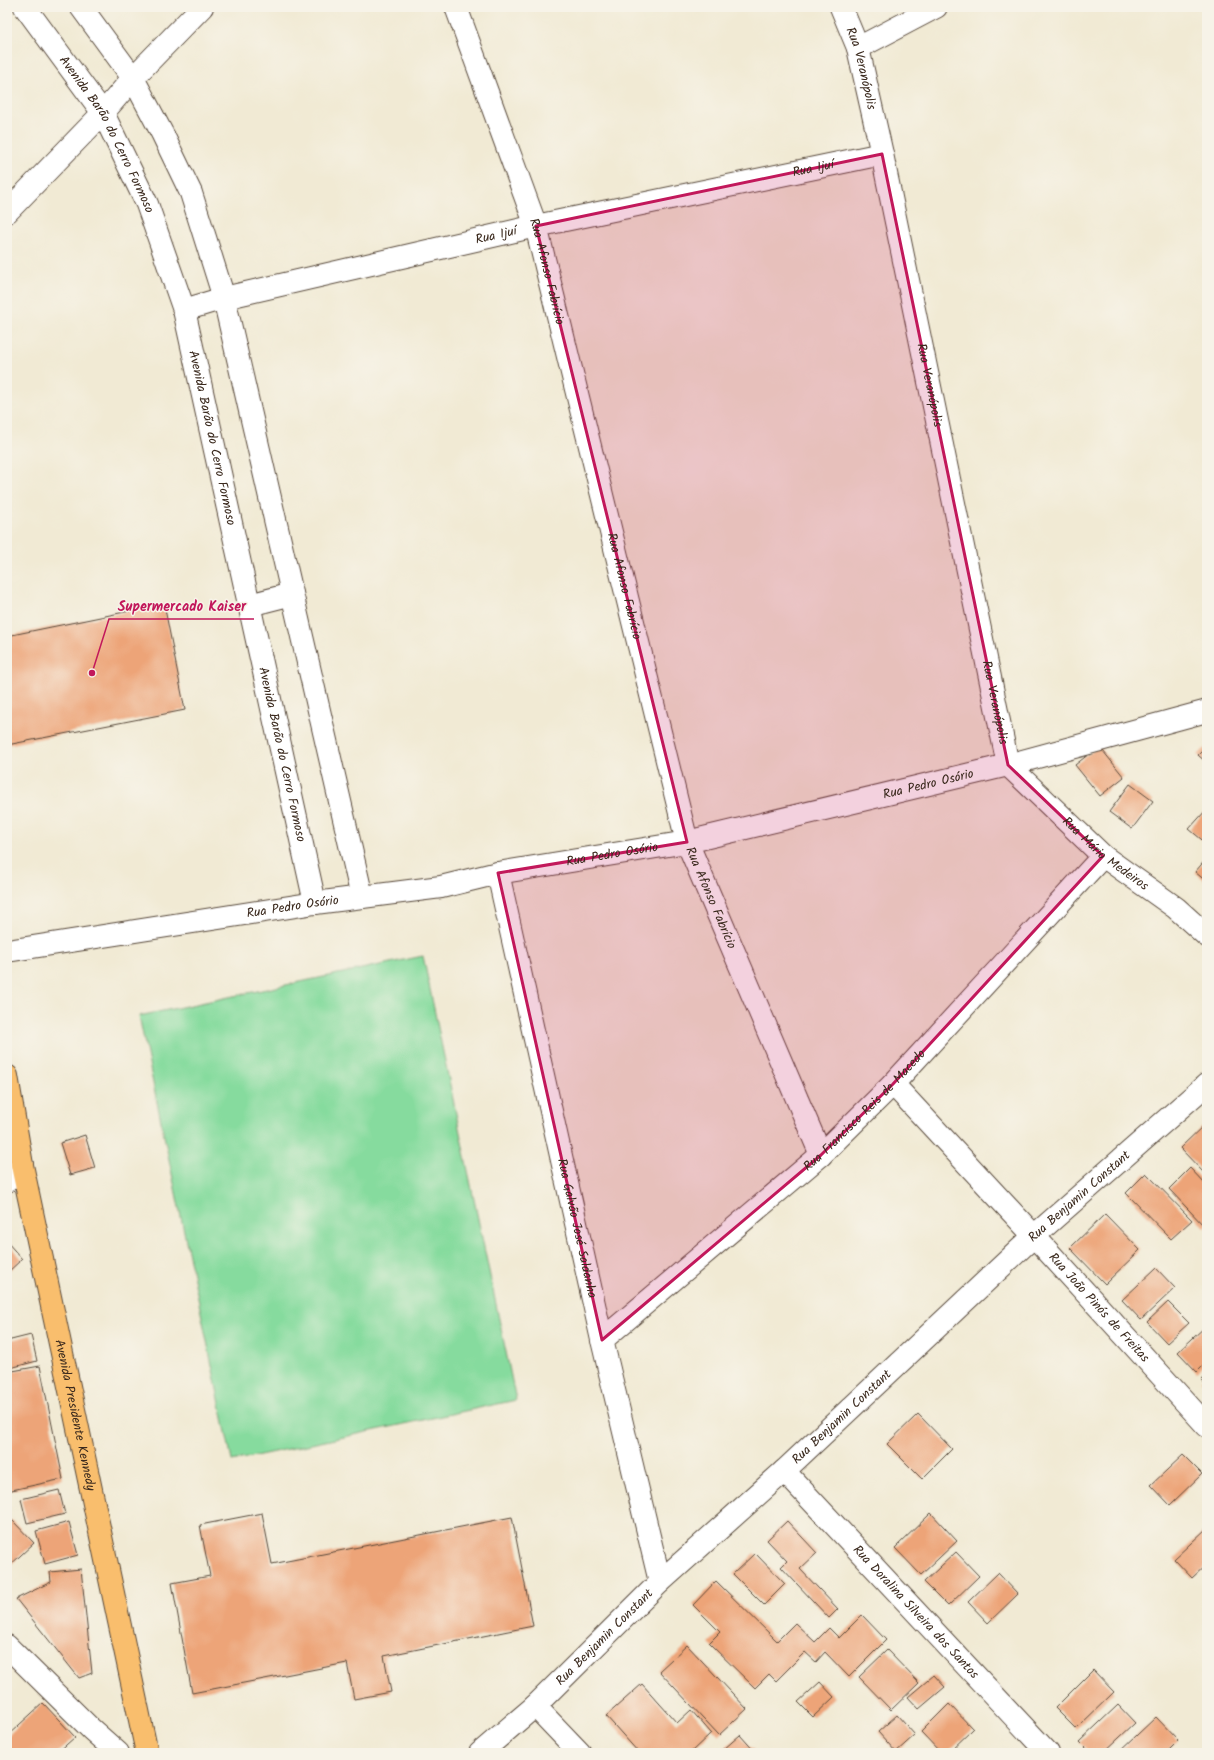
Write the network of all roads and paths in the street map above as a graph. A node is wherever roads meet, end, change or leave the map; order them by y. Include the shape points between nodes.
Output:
1 (25, 7) edge
2 (81, 7) edge
3 (202, 7) edge
4 (456, 7) edge
5 (841, 7) edge
6 (936, 7) edge
7 (858, 48) junction
8 (133, 78) junction
9 (103, 113) junction
10 (882, 154) junction
11 (7, 212) edge
12 (536, 226) junction
13 (224, 298) junction
14 (184, 310) junction
15 (292, 594) junction
16 (249, 605) junction
17 (1207, 711) edge
18 (1008, 765) junction
19 (687, 842) junction
20 (1102, 856) junction
21 (498, 873) junction
22 (362, 897) junction
23 (315, 903) junction
24 (1207, 936) edge
25 (7, 951) edge
26 (7, 1076) edge
27 (894, 1084) junction
28 (1207, 1084) edge
29 (9, 1097) edge
30 (821, 1156) junction
31 (22, 1166) junction
32 (7, 1181) edge
33 (1034, 1236) junction
34 (602, 1340) junction
35 (1207, 1426) edge
36 (784, 1471) junction
37 (660, 1582) junction
38 (7, 1646) edge
39 (535, 1706) junction
40 (118, 1753) edge
41 (147, 1753) edge
42 (480, 1753) edge
43 (580, 1753) edge
44 (1048, 1753) edge

1 - 9 street, Avenida Barão do Cerro Formoso
2 - 8 street
3 - 8 street
4 - 12 street, Rua Afonso Fabrício
5 - 7 street, Rua Veranópolis
6 - 7 street
7 - 10 street, Rua Veranópolis
8 - 9 street
8 - 13 street via 191,193
9 - 11 street
9 - 14 street, Avenida Barão do Cerro Formoso via 147,204
10 - 12 street, Rua Ijuí
10 - 18 street, Rua Veranópolis
12 - 13 street, Rua Ijuí
12 - 19 street, Rua Afonso Fabrício
13 - 14 street, Rua Ijuí
13 - 15 street
14 - 16 street, Avenida Barão do Cerro Formoso
15 - 16 street
15 - 22 street
16 - 23 street, Avenida Barão do Cerro Formoso
17 - 18 street, Rua Pedro Osório
18 - 19 street, Rua Pedro Osório
18 - 20 street, Rua Mário Medeiros
19 - 21 street, Rua Pedro Osório
19 - 30 street, Rua Afonso Fabrício
20 - 24 street, Rua Mário Medeiros via 1176,908
20 - 27 street, Rua Francisco Reis de Macedo
21 - 22 street, Rua Pedro Osório via 440,886
21 - 34 street, Rua Galvão José Saldanha
22 - 23 street, Rua Pedro Osório
23 - 25 street, Rua Pedro Osório
26 - 29 main road, Avenida Presidente Kennedy
27 - 30 street, Rua Francisco Reis de Macedo
27 - 33 street, Rua João Pinós de Freitas
28 - 33 street, Rua Benjamin Constant
29 - 31 main road, Avenida Presidente Kennedy
30 - 34 street, Rua Francisco Reis de Macedo
31 - 32 street
31 - 41 main road, Avenida Presidente Kennedy
33 - 35 street, Rua João Pinós de Freitas
33 - 36 street, Rua Benjamin Constant
34 - 37 street, Rua Galvão José Saldanha
36 - 37 street, Rua Benjamin Constant
36 - 44 street, Rua Doralina Silveira dos Santos
37 - 39 street, Rua Benjamin Constant
38 - 40 street
39 - 42 street, Rua Benjamin Constant
39 - 43 street

